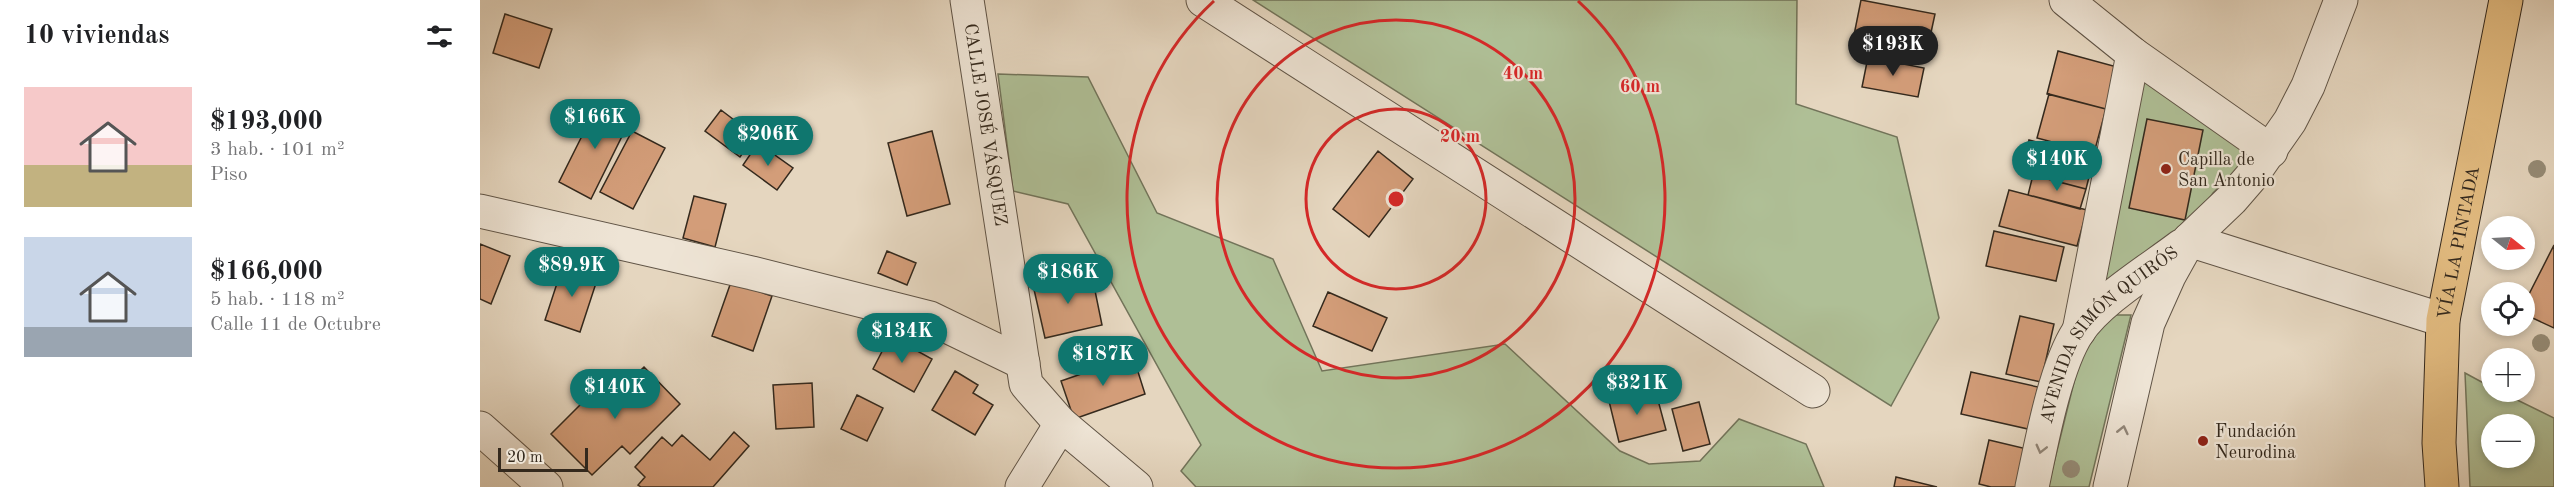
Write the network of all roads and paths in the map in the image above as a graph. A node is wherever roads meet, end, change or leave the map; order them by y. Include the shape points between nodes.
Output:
1 (967, 0) edge
2 (1203, 0) edge
3 (2066, 0) edge
4 (2341, 0) edge
5 (2506, 0) edge
6 (2133, 54) junction
7 (2271, 151) junction
8 (480, 212) edge
9 (2189, 240) junction
10 (2443, 320) junction
11 (2079, 331) junction
12 (1023, 363) junction
13 (1813, 391) dead end
14 (1061, 424) junction
15 (480, 428) edge
16 (546, 487) edge
17 (1022, 487) edge
18 (1136, 487) edge
19 (2032, 487) edge
20 (2110, 487) edge
21 (2442, 487) edge

1 - 12 street, CALLE JOSÉ VÁSQUEZ
2 - 13 street
3 - 6 street
4 - 7 street via 2308,86
5 - 10 main road, VÍA LA PINTADA
6 - 7 street
6 - 11 street
7 - 9 street via 2232,199
8 - 12 street via 930,318
9 - 10 street, AVENIDA SIMÓN QUIRÓS
9 - 11 street, AVENIDA SIMÓN QUIRÓS via 2116,295
20 -> 9 street via 2148,323
10 - 21 main road, VÍA LA PINTADA via 2439,443
11 -> 19 street, AVENIDA SIMÓN QUIRÓS via 2059,376
12 - 14 street, CALLE JOSÉ VÁSQUEZ via 1026,384
14 - 17 street
14 - 18 street, CALLE JOSÉ VÁSQUEZ
15 - 16 street

